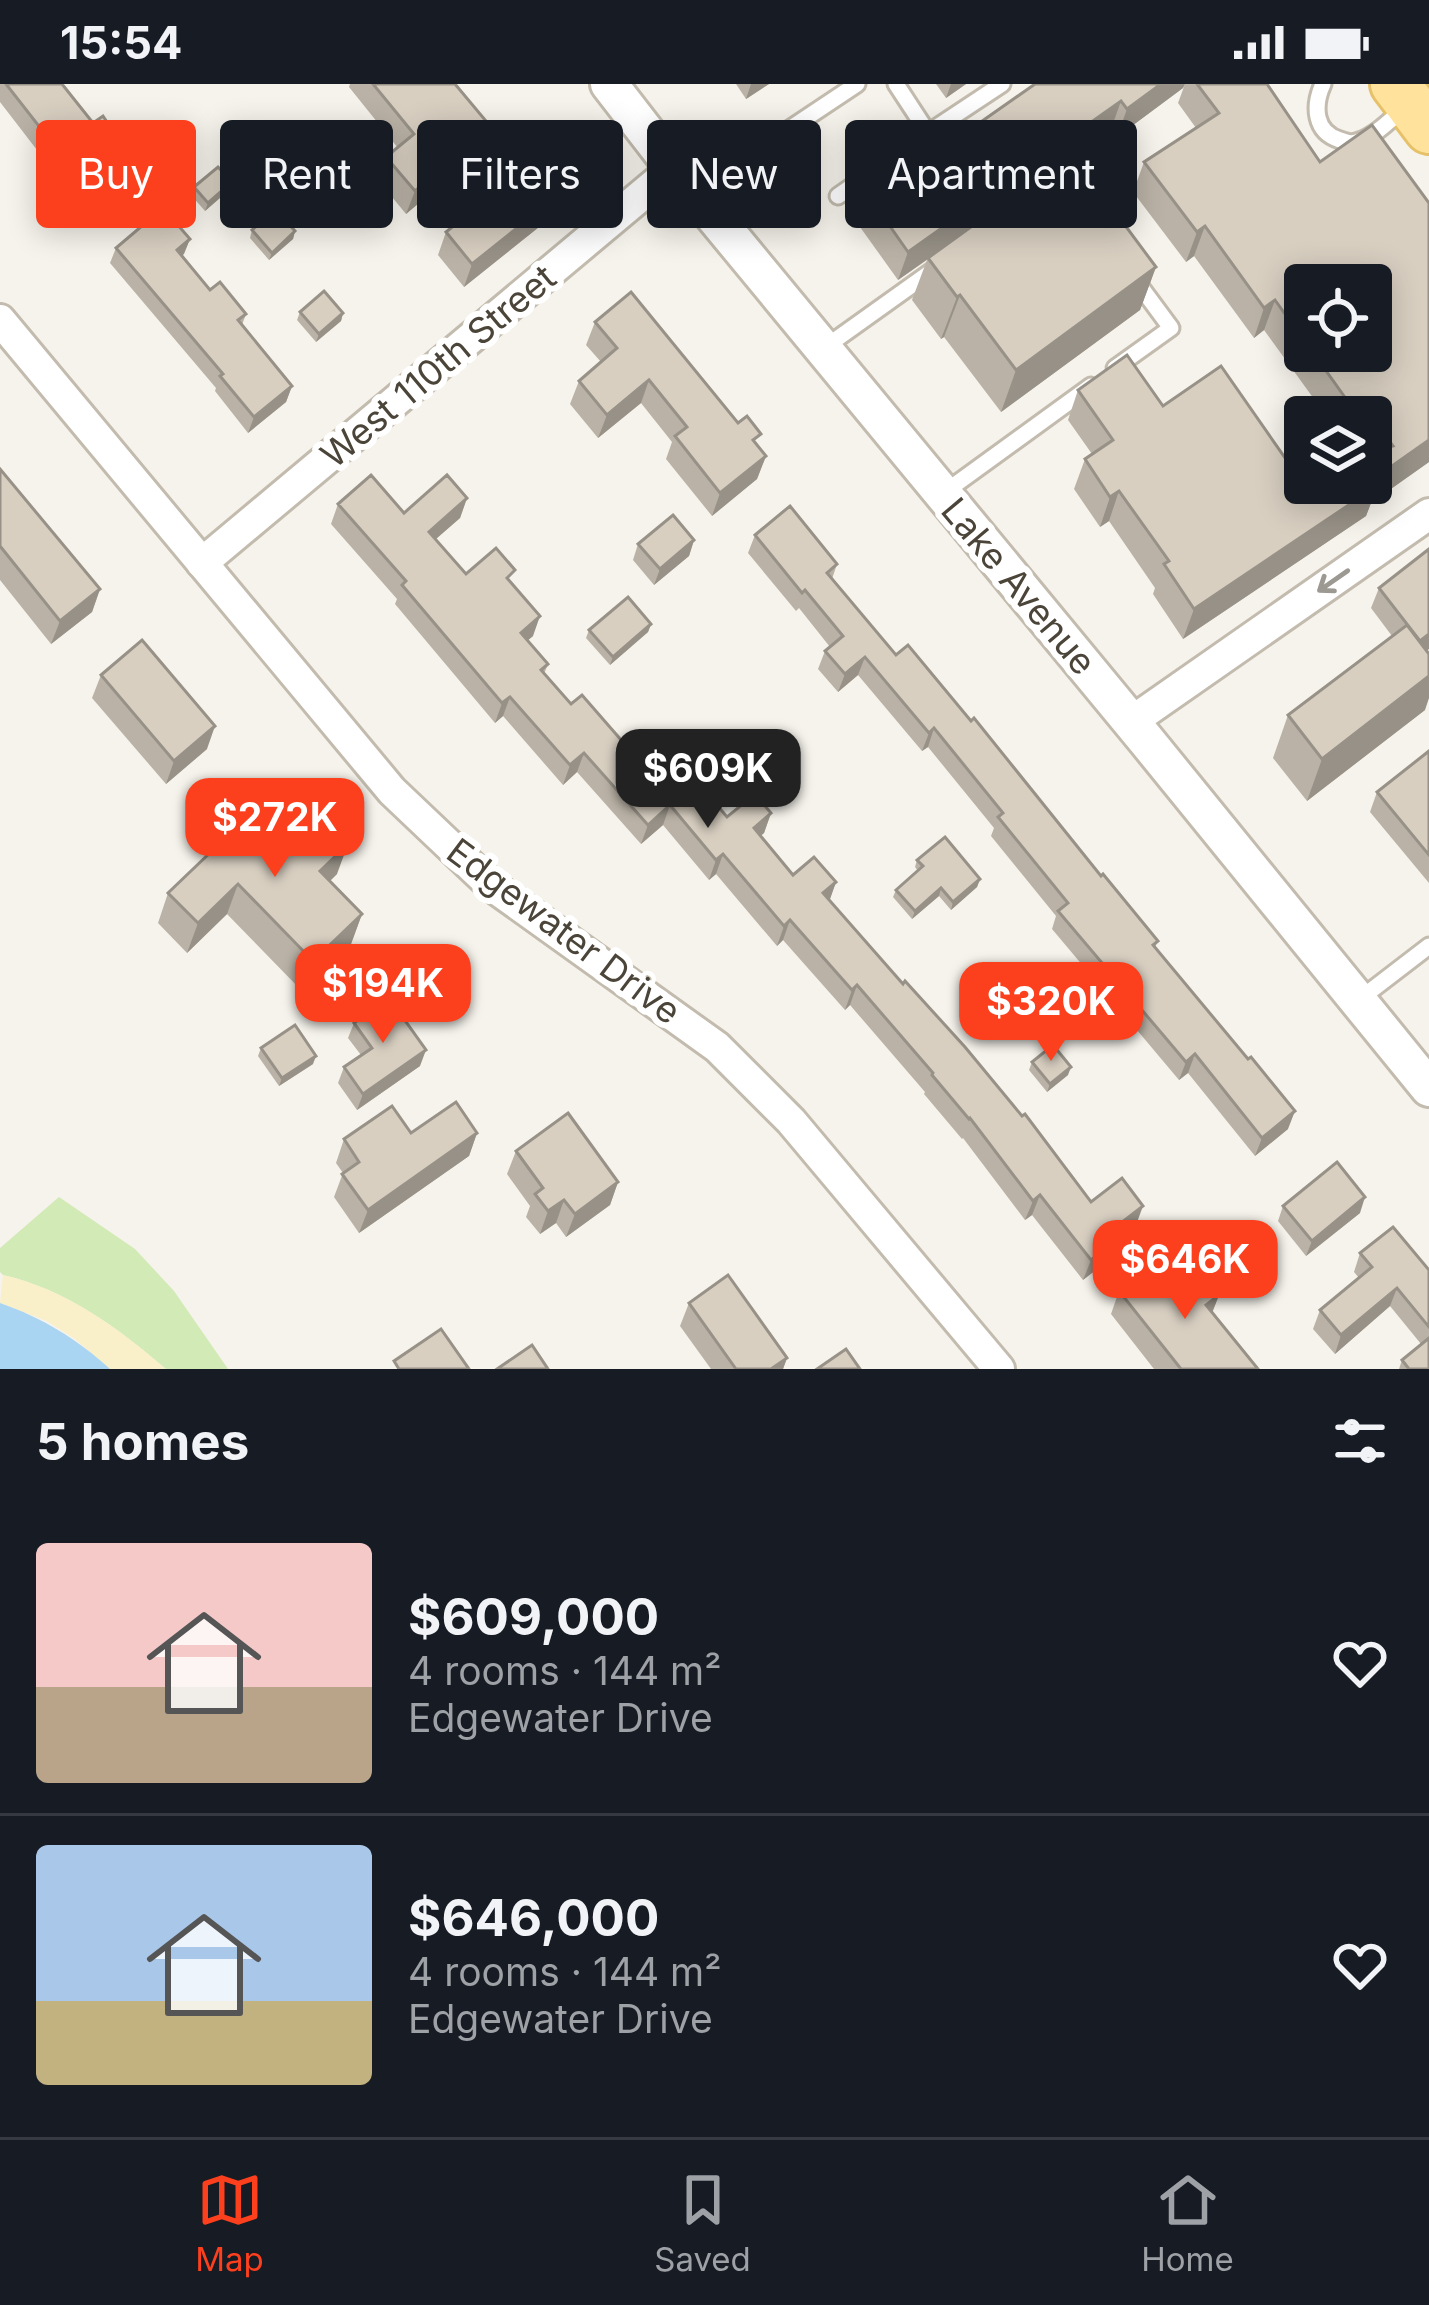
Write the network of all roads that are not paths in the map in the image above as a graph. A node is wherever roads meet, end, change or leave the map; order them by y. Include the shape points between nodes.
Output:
1 (609, 84) edge
2 (857, 84) edge
3 (896, 84) edge
4 (1002, 84) edge
5 (1323, 84) edge
6 (1411, 105) edge
7 (803, 120) edge
8 (920, 120) edge
9 (948, 120) edge
10 (647, 133) edge
11 (647, 191) edge
12 (845, 191) edge
13 (838, 196) dead end
14 (723, 228) edge
15 (950, 258) edge
16 (1130, 272) edge
17 (0, 320) edge
18 (823, 349) junction
19 (943, 494) junction
20 (1429, 514) edge
21 (202, 563) junction
22 (1131, 722) junction
23 (1429, 946) edge
24 (1358, 1000) junction
25 (1429, 1088) edge
26 (999, 1369) edge

1 - 10 street, Lake Avenue
2 - 7 lane
3 - 8 lane
4 - 9 lane
5 - 6 lane via 1318,123 1351,143
11 - 21 street, West 110th Street
12 - 13 lane
14 - 18 street, Lake Avenue
15 - 18 lane
16 - 19 lane via 1171,328
17 - 21 street, Edgewater Drive
18 - 19 street, Lake Avenue
19 - 22 street, Lake Avenue
20 -> 22 street
21 - 26 street, Edgewater Drive via 392,791 491,885 717,1047 777,1106
22 - 24 street, Lake Avenue
23 - 24 lane
24 - 25 street, Lake Avenue

